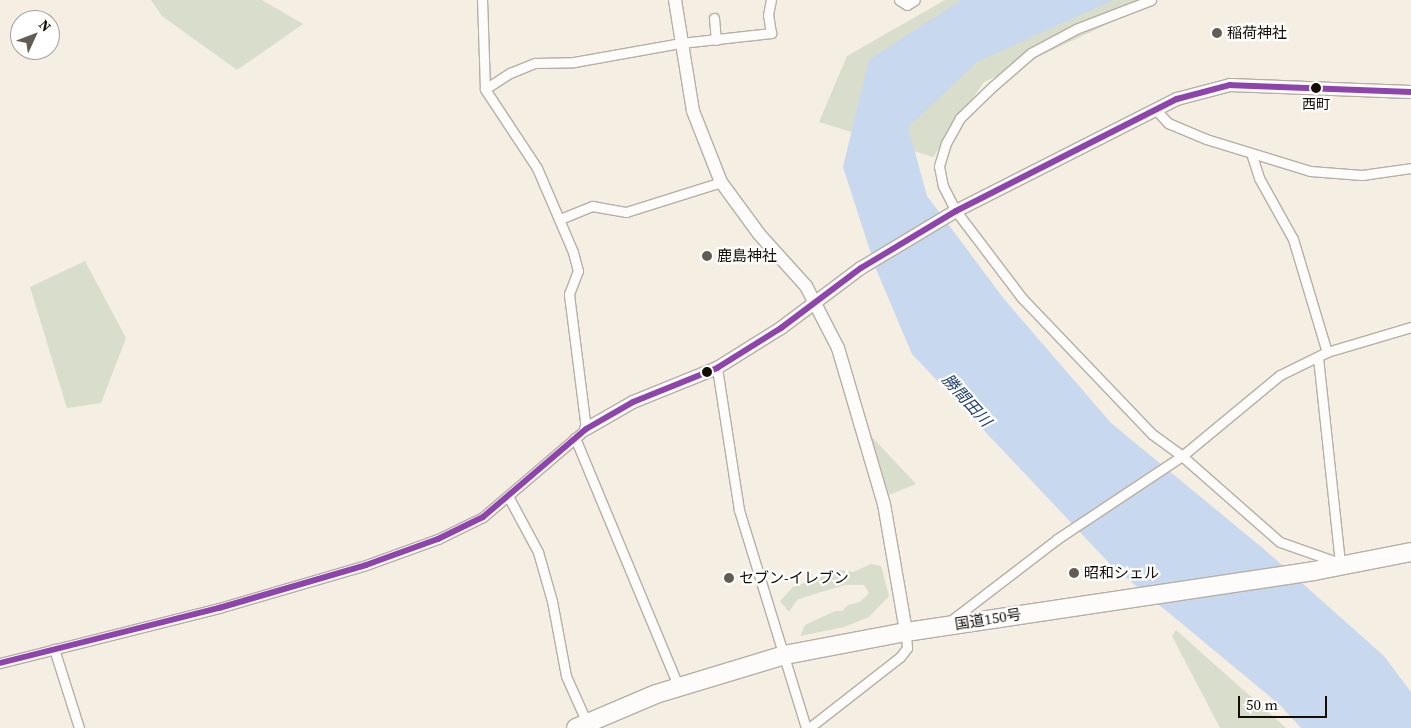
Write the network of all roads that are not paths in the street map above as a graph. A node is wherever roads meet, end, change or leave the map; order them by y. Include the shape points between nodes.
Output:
1 (482, 0) edge
2 (675, 0) edge
3 (771, 0) edge
4 (899, 0) edge
5 (915, 0) edge
6 (1151, 0) edge
7 (714, 18) dead end
8 (716, 40) junction
9 (681, 43) junction
10 (485, 89) junction
11 (1411, 92) edge
12 (1156, 110) junction
13 (1252, 156) junction
14 (1411, 168) edge
15 (721, 182) junction
16 (954, 213) junction
17 (560, 219) junction
18 (815, 302) junction
19 (1411, 327) edge
20 (1327, 352) junction
21 (1318, 358) junction
22 (717, 368) junction
23 (586, 429) junction
24 (574, 438) junction
25 (1182, 456) junction
26 (508, 496) junction
27 (1411, 552) edge
28 (1340, 563) junction
29 (945, 626) junction
30 (906, 632) junction
31 (54, 649) junction
32 (785, 655) junction
33 (0, 663) edge
34 (678, 686) junction
35 (582, 725) edge
36 (79, 728) edge
37 (808, 728) edge

1 - 10 street
2 - 9 street
3 - 8 street via 768,15 771,34
4 - 5 street via 907,5
6 - 16 street via 1076,29 1031,54 960,118 946,143 939,166
7 - 8 street
8 - 9 street
9 - 10 street via 574,62 535,63 510,73
9 - 15 street via 693,111
10 - 17 street via 537,168
11 - 12 street via 1230,85 1177,99
12 - 13 street via 1168,123
12 - 16 street
13 - 14 street via 1310,171 1362,175
13 - 20 street via 1259,178 1293,239
15 - 17 street via 626,212 592,206
15 - 18 street via 759,234 806,286
16 - 18 street via 868,264
16 - 25 street via 1054,334 1152,434
17 - 23 street via 578,272 569,294
18 - 22 street
18 - 30 street via 838,348 884,504
19 - 20 street
20 - 21 street
21 - 25 street via 1280,375
21 - 28 street
22 - 23 street via 633,402
22 - 32 street via 739,510
23 - 24 street
24 - 26 street
24 - 34 street
25 - 28 street via 1280,542
25 - 29 street via 1057,539
26 - 31 street via 483,517 438,539 394,555 219,608
26 - 35 street via 538,552 552,601 566,676
27 - 28 highway, 国道150号
28 - 29 highway, 国道150号 via 1314,570
29 - 30 highway, 国道150号
30 - 32 highway, 国道150号
30 - 37 street via 907,648 900,657
31 - 33 street
31 - 36 street
32 - 34 highway, 国道150号
32 - 37 street
34 - 35 highway, 国道150号

